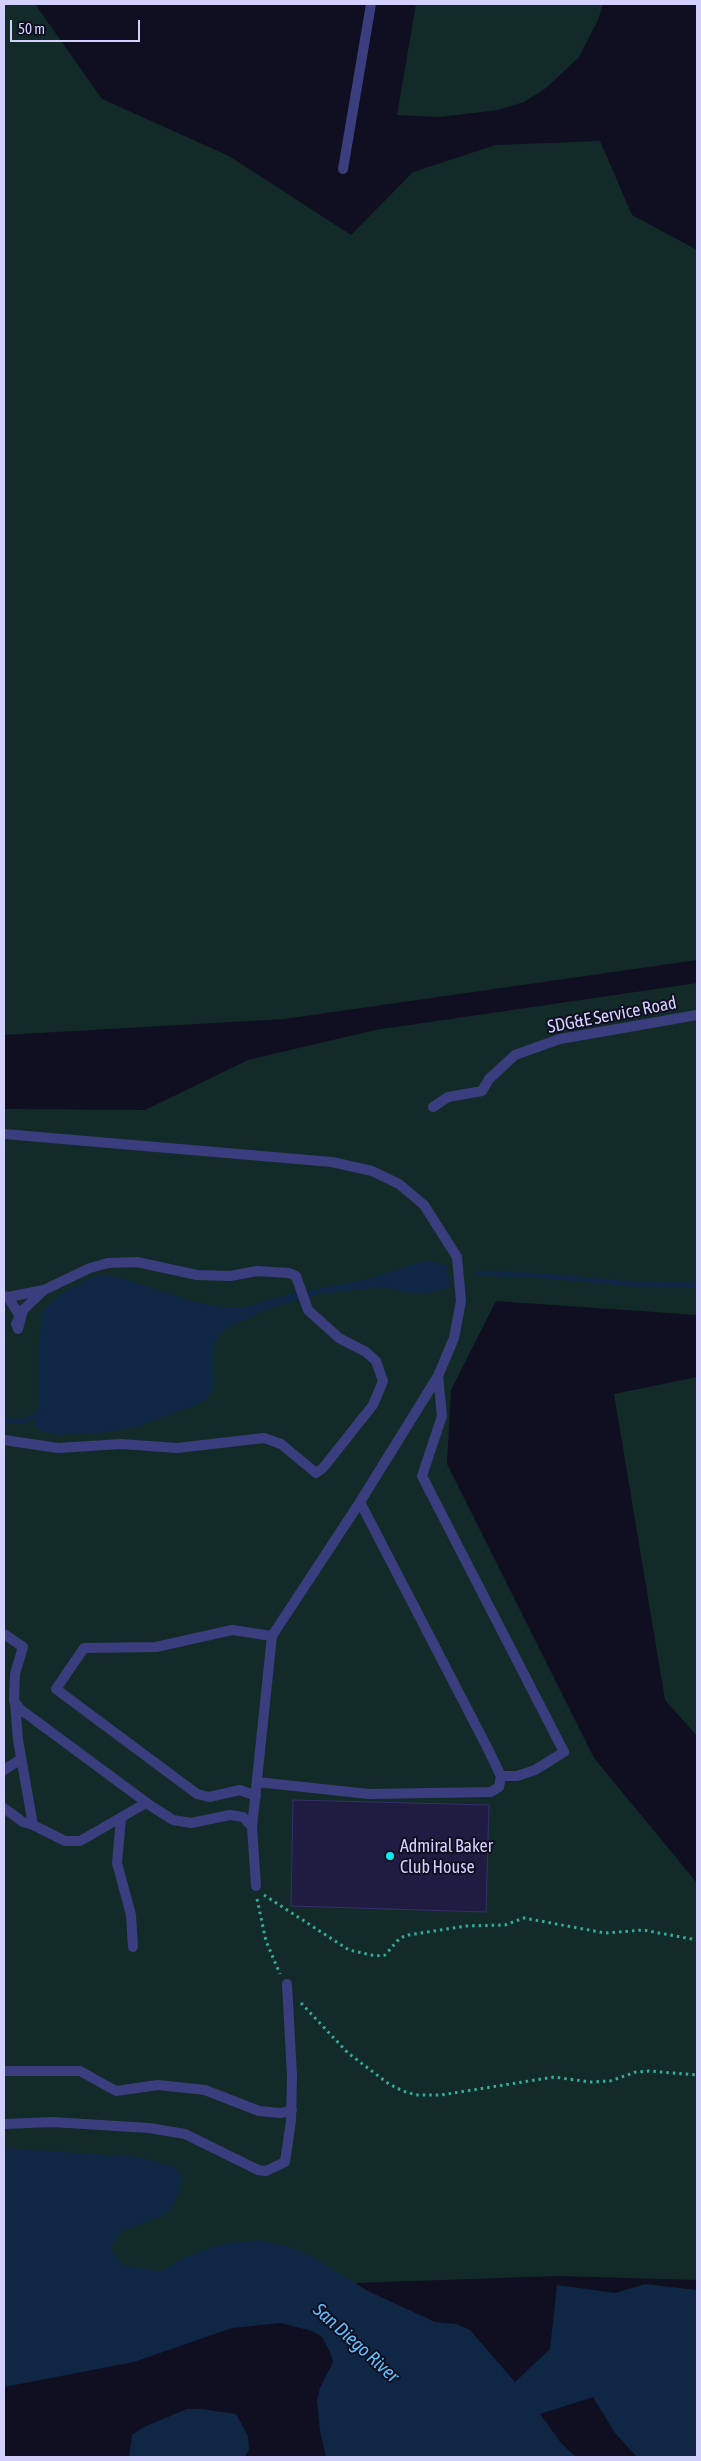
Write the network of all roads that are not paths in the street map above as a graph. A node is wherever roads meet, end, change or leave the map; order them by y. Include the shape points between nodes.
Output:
1 (371, 4) edge
2 (342, 169) dead end
3 (697, 1015) edge
4 (434, 1106) dead end
5 (4, 1134) edge
6 (44, 1290) junction
7 (6, 1297) edge
8 (438, 1376) junction
9 (4, 1440) edge
10 (360, 1502) junction
11 (4, 1634) edge
12 (272, 1636) junction
13 (14, 1701) junction
14 (21, 1759) junction
15 (4, 1770) edge
16 (501, 1776) junction
17 (257, 1782) junction
18 (256, 1796) junction
19 (146, 1803) junction
20 (4, 1808) edge
21 (121, 1818) junction
22 (33, 1825) junction
23 (252, 1827) junction
24 (256, 1886) road end
25 (134, 1947) dead end
26 (287, 1984) road end
27 (4, 2071) edge
28 (292, 2110) junction
29 (4, 2124) edge

1 - 2 lane
3 - 4 lane, SDG&E Service Road via 560,1038 515,1055 489,1079 482,1091 448,1097
5 - 8 lane via 332,1162 372,1171 399,1184 424,1205 457,1257 461,1301 454,1338
6 - 7 lane
6 - 7 lane via 20,1316
6 - 9 lane via 108,1263 126,1262 230,1276 256,1271 289,1273 296,1276 308,1310 329,1330 376,1361 383,1381 373,1405 316,1473 280,1444 264,1438 177,1448 121,1444 58,1448
8 - 10 lane
8 - 16 lane via 442,1416 422,1476 564,1752 535,1770 517,1776
10 - 12 lane
10 - 16 lane
11 - 13 lane via 23,1648 15,1674
12 - 17 lane
12 - 18 lane via 232,1630 156,1647 84,1648 56,1689 198,1794 209,1797 240,1790
13 - 14 lane
13 - 19 lane via 20,1709
14 - 15 lane
14 - 22 lane
16 - 17 lane via 499,1787 491,1792 370,1794
17 - 18 lane
18 - 23 lane
19 - 21 lane
19 - 23 lane via 173,1820 191,1823 230,1815 243,1817
20 - 22 lane via 22,1822
21 - 22 lane via 80,1841 64,1841
21 - 25 lane via 117,1863
23 - 24 lane
26 - 28 lane via 292,2045
27 - 28 lane via 80,2071 116,2091 158,2085 205,2090 259,2111 280,2113
28 - 29 lane via 286,2162 266,2171 185,2134 105,2124

